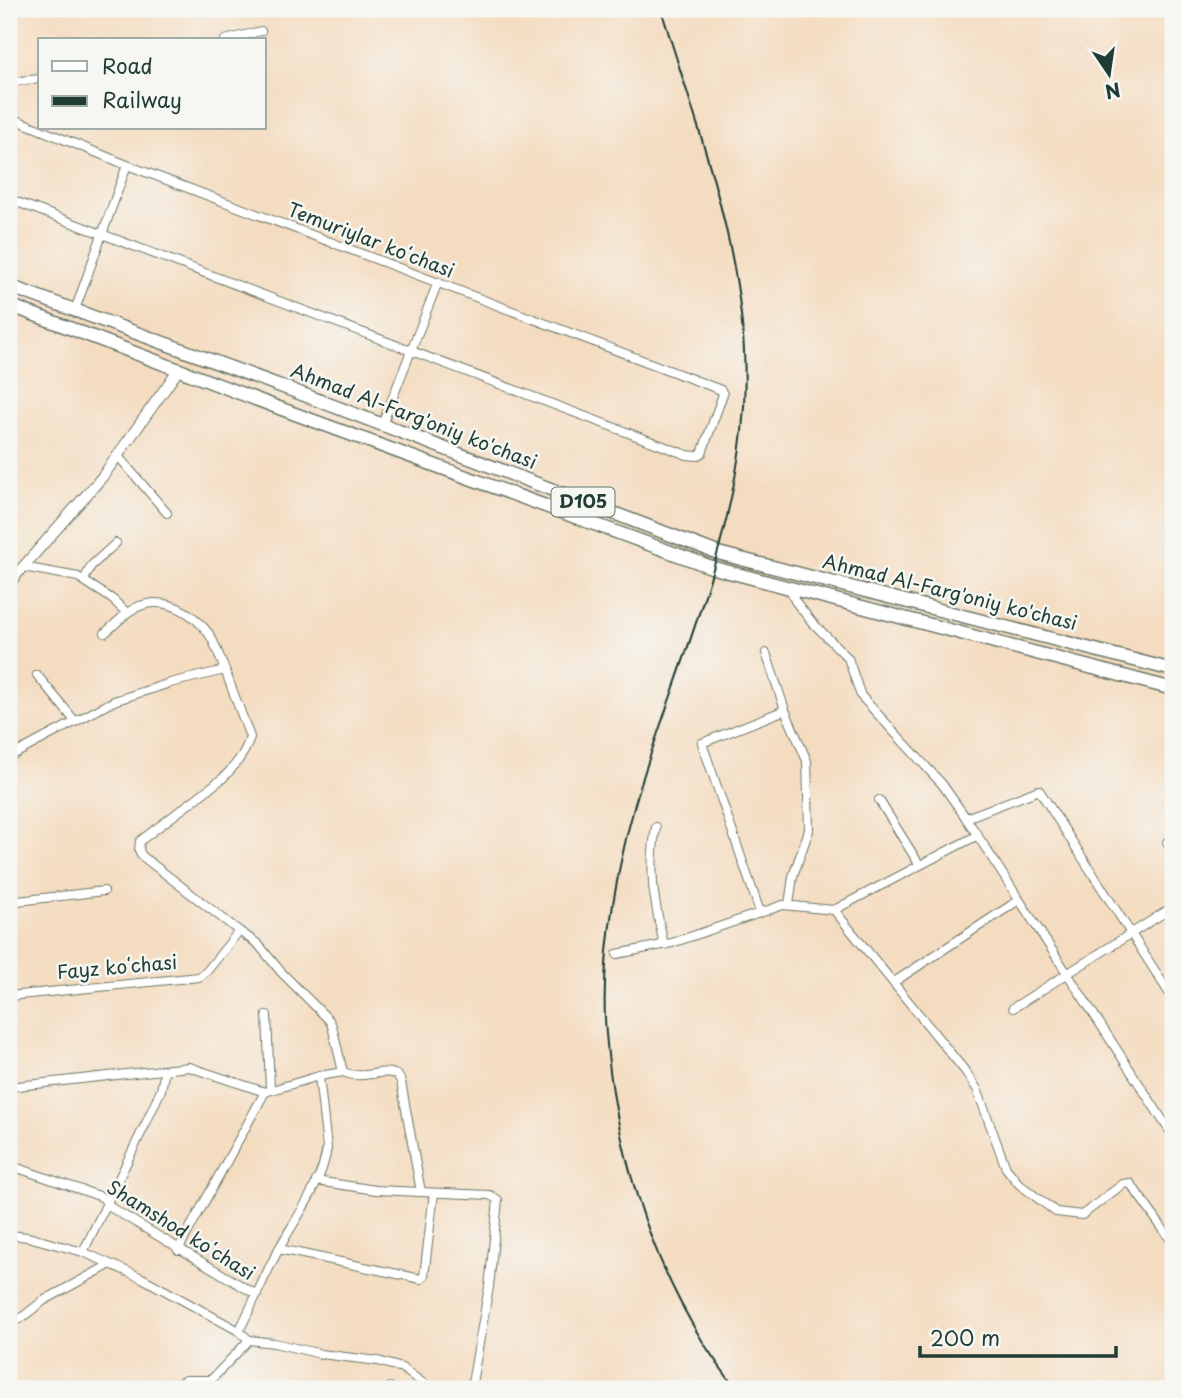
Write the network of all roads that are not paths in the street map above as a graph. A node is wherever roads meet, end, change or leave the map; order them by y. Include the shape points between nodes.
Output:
1 (261, 31) dead end
2 (233, 38) edge
3 (38, 79) edge
4 (9, 82) edge
5 (9, 117) edge
6 (38, 129) edge
7 (41, 130) edge
8 (127, 165) junction
9 (9, 199) edge
10 (102, 234) junction
11 (438, 282) junction
12 (9, 286) edge
13 (9, 305) edge
14 (75, 310) junction
15 (412, 351) junction
16 (179, 369) junction
17 (294, 391) junction
18 (287, 411) junction
19 (382, 425) junction
20 (118, 456) junction
21 (167, 513) dead end
22 (116, 543) dead end
23 (23, 566) junction
24 (83, 580) junction
25 (9, 583) edge
26 (790, 588) junction
27 (127, 613) junction
28 (1012, 628) junction
29 (105, 633) dead end
30 (1008, 646) junction
31 (766, 653) dead end
32 (225, 670) junction
33 (1173, 670) edge
34 (37, 675) dead end
35 (1173, 689) edge
36 (785, 710) junction
37 (75, 720) junction
38 (9, 757) edge
39 (879, 800) dead end
40 (966, 818) junction
41 (656, 827) dead end
42 (978, 835) junction
43 (919, 864) junction
44 (104, 891) dead end
45 (1019, 900) junction
46 (9, 902) edge
47 (789, 905) junction
48 (1173, 907) edge
49 (834, 910) junction
50 (760, 912) junction
51 (239, 931) junction
52 (1130, 934) junction
53 (664, 945) junction
54 (617, 954) dead end
55 (1068, 974) junction
56 (1173, 978) edge
57 (894, 982) junction
58 (1164, 985) junction
59 (9, 996) edge
60 (1173, 999) edge
61 (1013, 1008) dead end
62 (267, 1015) dead end
63 (165, 1070) junction
64 (343, 1072) junction
65 (319, 1076) junction
66 (9, 1087) edge
67 (267, 1090) junction
68 (1173, 1136) edge
69 (9, 1165) edge
70 (316, 1181) junction
71 (421, 1192) junction
72 (434, 1193) junction
73 (108, 1203) junction
74 (9, 1235) edge
75 (1173, 1243) edge
76 (279, 1249) junction
77 (178, 1250) junction
78 (83, 1252) junction
79 (109, 1265) junction
80 (257, 1295) junction
81 (20, 1320) dead end
82 (239, 1331) junction
83 (250, 1340) junction
84 (206, 1381) junction
85 (1173, 1383) edge
86 (169, 1389) edge
87 (216, 1389) edge
88 (431, 1389) edge
89 (471, 1389) edge
90 (1167, 1389) edge

1 - 2 street
3 - 4 street
5 - 6 street, Temuriylar koʻchasi
7 - 8 street, Temuriylar koʻchasi
8 - 10 street
8 - 11 street, Temuriylar koʻchasi
9 - 10 street
10 - 14 street
10 - 15 street
11 - 15 street
11 - 15 street, Temuriylar koʻchasi via 722,392 702,453 687,454
12 - 14 highway, Ahmad Al-Farg'oniy ko'chasi / D105
13 - 16 highway, Ahmad Al-Farg'oniy ko'chasi / D105
14 - 17 highway, Ahmad Al-Farg'oniy ko'chasi / D105
15 - 19 street
16 - 18 highway, Ahmad Al-Farg'oniy ko'chasi / D105
16 - 20 street
17 - 18 highway
17 - 19 highway, Ahmad Al-Farg'oniy ko'chasi / D105
18 - 26 highway, Ahmad Al-Farg'oniy ko'chasi / D105 via 714,568
19 - 28 highway, Ahmad Al-Farg'oniy ko'chasi / D105 via 718,553
20 - 21 street
20 - 23 street
22 - 24 street
23 - 24 street
23 - 25 street
24 - 27 street
26 - 30 highway, Ahmad Al-Farg'oniy ko'chasi / D105
26 - 40 street via 812,622 848,659 861,696 943,784
27 - 29 street
27 - 32 street via 154,602 188,612 210,635
28 - 30 highway
28 - 33 highway, Ahmad Al-Farg'oniy ko'chasi / D105
30 - 35 highway, Ahmad Al-Farg'oniy ko'chasi / D105
31 - 36 street
32 - 37 street via 141,692
32 - 51 street via 250,737 247,747 223,778 140,841 139,850 168,878
34 - 37 street
36 - 47 street via 807,761 809,783 809,830 793,876
36 - 50 street via 702,743
37 - 38 street
39 - 43 street
40 - 42 street
40 - 52 street via 1039,790
41 - 53 street via 651,885
42 - 43 street
42 - 45 street
43 - 49 street
44 - 46 street
45 - 55 street
45 - 57 street
47 - 49 street
47 - 50 street
48 - 52 street
49 - 57 street
50 - 53 street
51 - 59 street, Fayz koʻchasi via 199,977
51 - 64 street via 258,944 329,1020
52 - 55 street
52 - 58 street
53 - 54 street
55 - 61 street
55 - 68 street
56 - 58 street
57 - 75 street via 978,1089 1006,1168 1019,1184 1056,1212 1082,1215 1130,1183
58 - 60 street
62 - 67 street
63 - 66 street
63 - 67 street via 189,1067
63 - 73 street via 161,1090
64 - 65 street
64 - 71 street via 398,1077
65 - 67 street
65 - 70 street, Shamshod koʻchasi via 327,1148
67 - 77 street
69 - 73 street, Shamshod koʻchasi
70 - 71 street
70 - 76 street, Shamshod koʻchasi
71 - 72 street
72 - 76 street via 421,1279
72 - 89 street via 490,1195 498,1200
73 - 77 street, Shamshod koʻchasi
73 - 78 street
74 - 78 street
76 - 80 street, Shamshod koʻchasi
77 - 80 street, Shamshod koʻchasi
78 - 79 street
79 - 81 street via 43,1301
79 - 82 street
80 - 82 street, Shamshod koʻchasi
82 - 83 street
83 - 84 street
83 - 88 street via 402,1367
84 - 86 street via 185,1380
84 - 87 street
85 - 90 street

